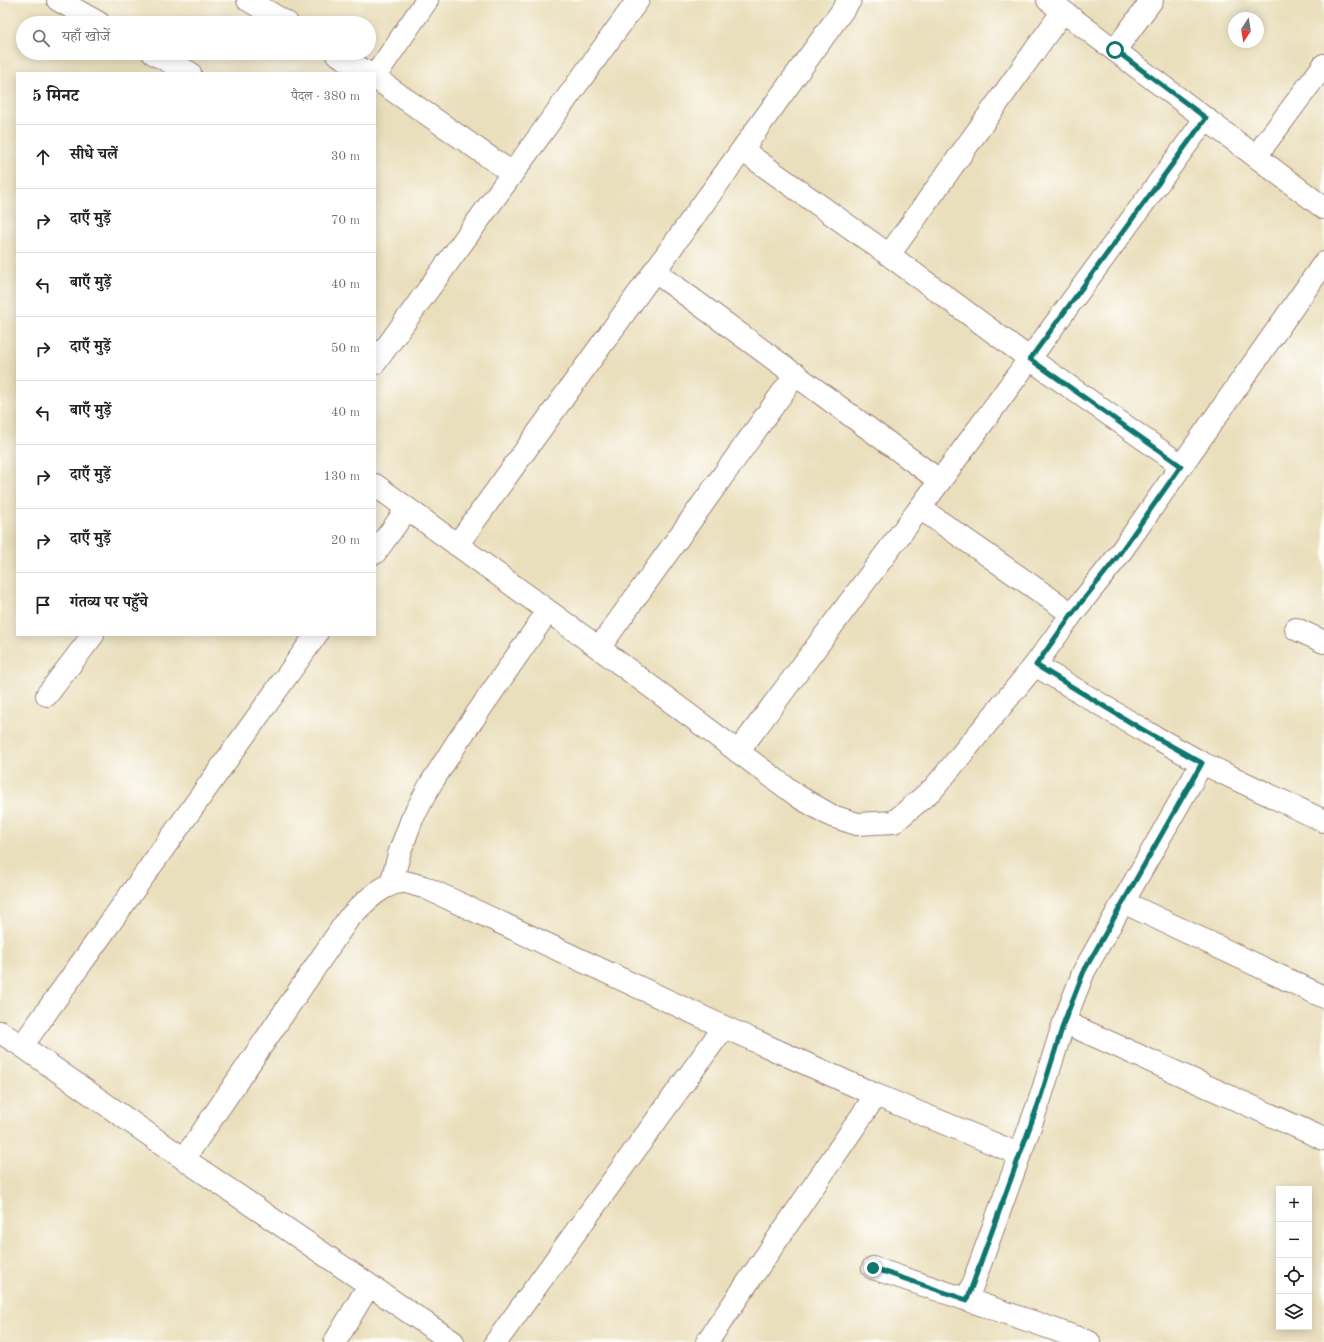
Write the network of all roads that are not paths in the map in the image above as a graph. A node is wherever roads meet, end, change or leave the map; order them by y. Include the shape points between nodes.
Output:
1 (58, 0) edge
2 (248, 0) edge
3 (427, 0) edge
4 (638, 0) edge
5 (850, 0) edge
6 (1152, 0) edge
7 (1056, 6) edge
8 (87, 16) edge
9 (275, 16) edge
10 (1115, 50) junction
11 (166, 60) edge
12 (347, 60) edge
13 (1324, 64) edge
14 (188, 72) edge
15 (366, 72) edge
16 (376, 76) edge
17 (376, 78) edge
18 (1206, 118) junction
19 (742, 150) junction
20 (1256, 156) junction
21 (512, 173) junction
22 (1324, 208) edge
23 (889, 255) junction
24 (1324, 263) edge
25 (654, 271) junction
26 (1030, 359) junction
27 (376, 362) edge
28 (796, 374) junction
29 (1181, 466) junction
30 (940, 481) junction
31 (376, 486) edge
32 (920, 508) junction
33 (407, 509) junction
34 (457, 545) junction
35 (376, 552) edge
36 (548, 611) junction
37 (1072, 614) junction
38 (1296, 629) dead end
39 (92, 636) edge
40 (315, 636) edge
41 (1324, 642) edge
42 (599, 648) junction
43 (1036, 665) junction
44 (48, 695) dead end
45 (738, 752) junction
46 (1202, 763) junction
47 (1324, 821) edge
48 (391, 884) junction
49 (1123, 902) junction
50 (1324, 997) edge
51 (1064, 1022) junction
52 (724, 1027) junction
53 (0, 1032) edge
54 (22, 1046) junction
55 (876, 1095) junction
56 (1324, 1139) edge
57 (1019, 1154) junction
58 (184, 1159) junction
59 (873, 1268) dead end
60 (369, 1285) junction
61 (967, 1300) junction
62 (335, 1342) edge
63 (454, 1342) edge
64 (496, 1342) edge
65 (707, 1342) edge
66 (1089, 1342) edge

1 - 8 street
2 - 9 street
3 - 16 street
4 - 21 street
5 - 19 street
6 - 10 street
7 - 10 street
7 - 23 street
10 - 18 street
11 - 14 street
12 - 15 street
13 - 20 street
17 - 21 street
18 - 20 street
18 - 26 street
19 - 23 street
19 - 25 street
20 - 22 street
21 - 27 street
23 - 26 street
24 - 29 street
25 - 28 street
25 - 34 street
26 - 29 street
26 - 30 street
28 - 30 street
28 - 42 street
29 - 37 street via 1115,560
30 - 32 street
31 - 33 street
32 - 37 street
32 - 45 street
33 - 34 street
33 - 35 street
34 - 36 street
36 - 42 street
36 - 48 street via 430,785 410,825
37 - 43 street
38 - 41 street
39 - 44 street
40 - 54 street
42 - 45 street
43 - 45 street via 934,788 894,822 857,824 832,816 799,797
43 - 46 street
46 - 47 street
46 - 49 street
48 - 52 street via 405,882 424,887
48 - 58 street via 348,919
49 - 50 street
49 - 51 street via 1084,971
51 - 56 street
51 - 57 street via 1040,1099
52 - 55 street
52 - 64 street
53 - 54 street
54 - 58 street
55 - 57 street
55 - 65 street
57 - 61 street
58 - 60 street
59 - 61 street
60 - 62 street
60 - 63 street
61 - 66 street

